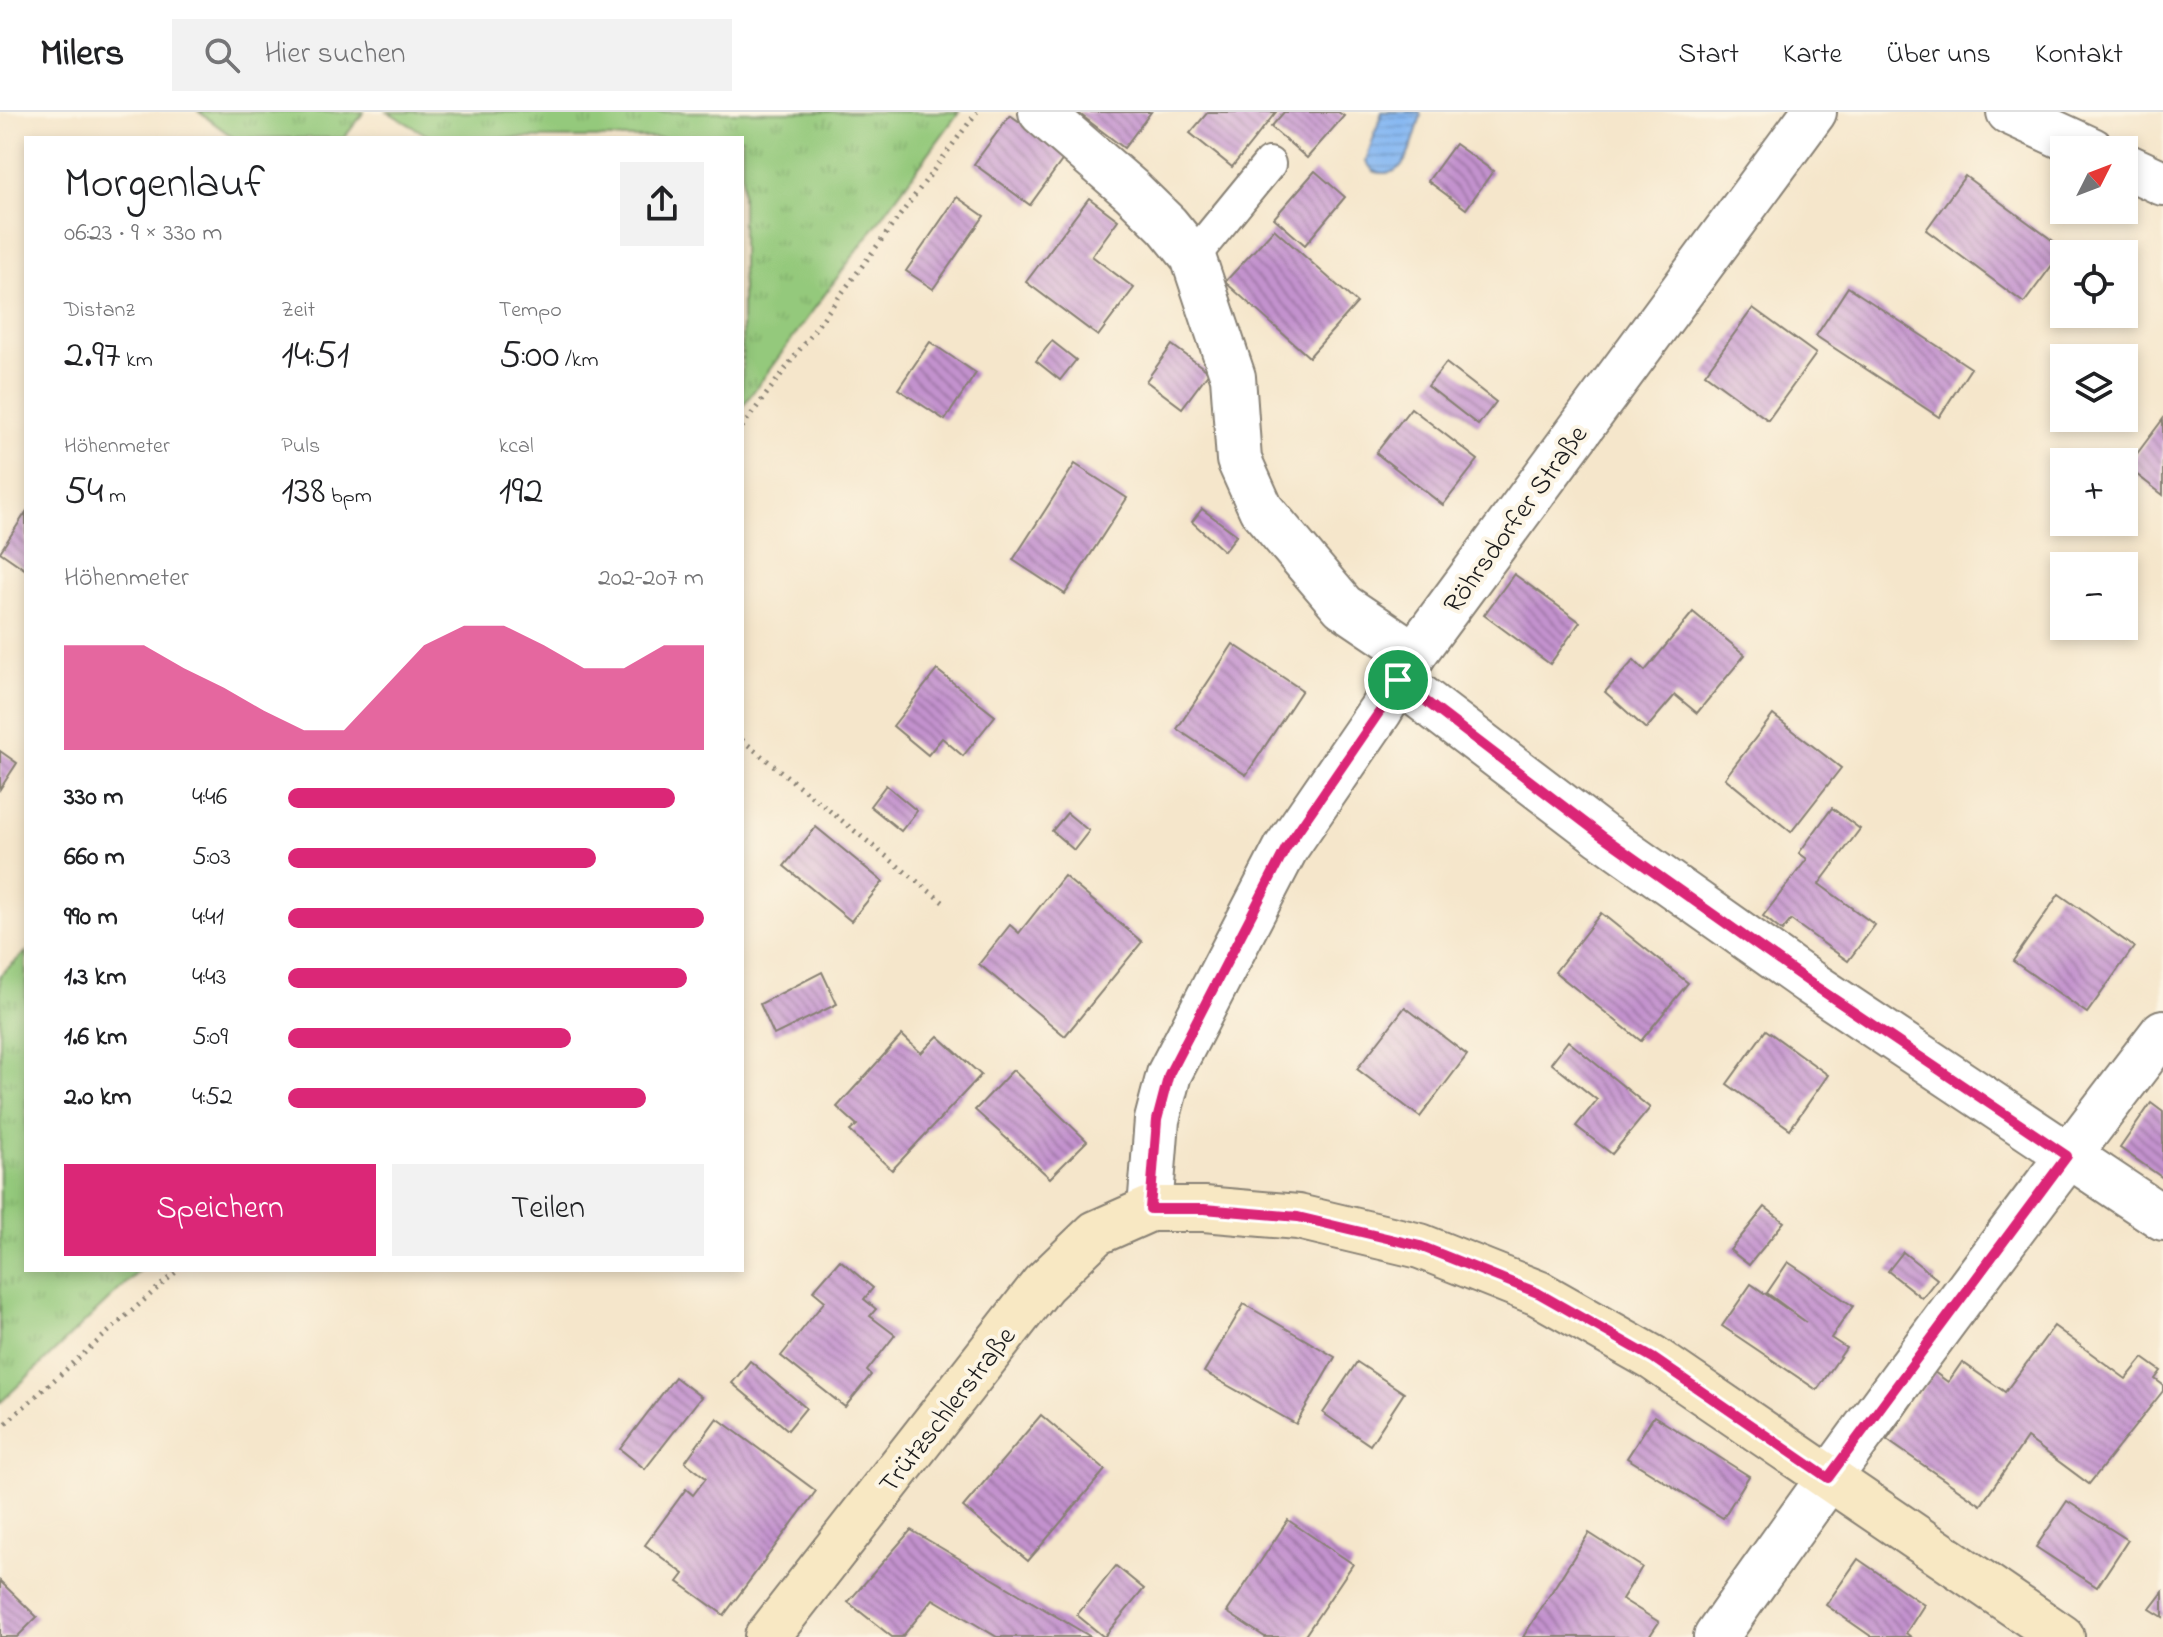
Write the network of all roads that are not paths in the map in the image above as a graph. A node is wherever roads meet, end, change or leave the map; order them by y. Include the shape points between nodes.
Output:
1 (1041, 112) edge
2 (1814, 112) edge
3 (2009, 112) edge
4 (2061, 136) edge
5 (1269, 164) dead end
6 (2138, 171) edge
7 (2163, 183) edge
8 (1193, 257) junction
9 (1406, 667) junction
10 (2163, 1032) edge
11 (2067, 1156) junction
12 (1150, 1209) junction
13 (2163, 1218) edge
14 (1828, 1478) junction
15 (767, 1637) edge
16 (1716, 1637) edge
17 (2062, 1637) edge

1 - 8 street via 1131,190
2 - 9 street, Röhrsdorfer Straße
3 - 4 street
5 - 8 lane
6 - 7 street
8 - 9 street via 1233,377 1239,460 1261,509 1343,606
9 - 11 street via 1601,835
9 - 12 street, Röhrsdorfer Straße via 1286,848 1169,1074 1157,1120
10 - 11 street
11 - 13 street
11 - 14 street
12 - 14 street via 1298,1217 1420,1246 1538,1293 1653,1358
12 - 15 street, Trützschlerstraße via 1096,1233 1043,1284
14 - 16 street
14 - 17 street

